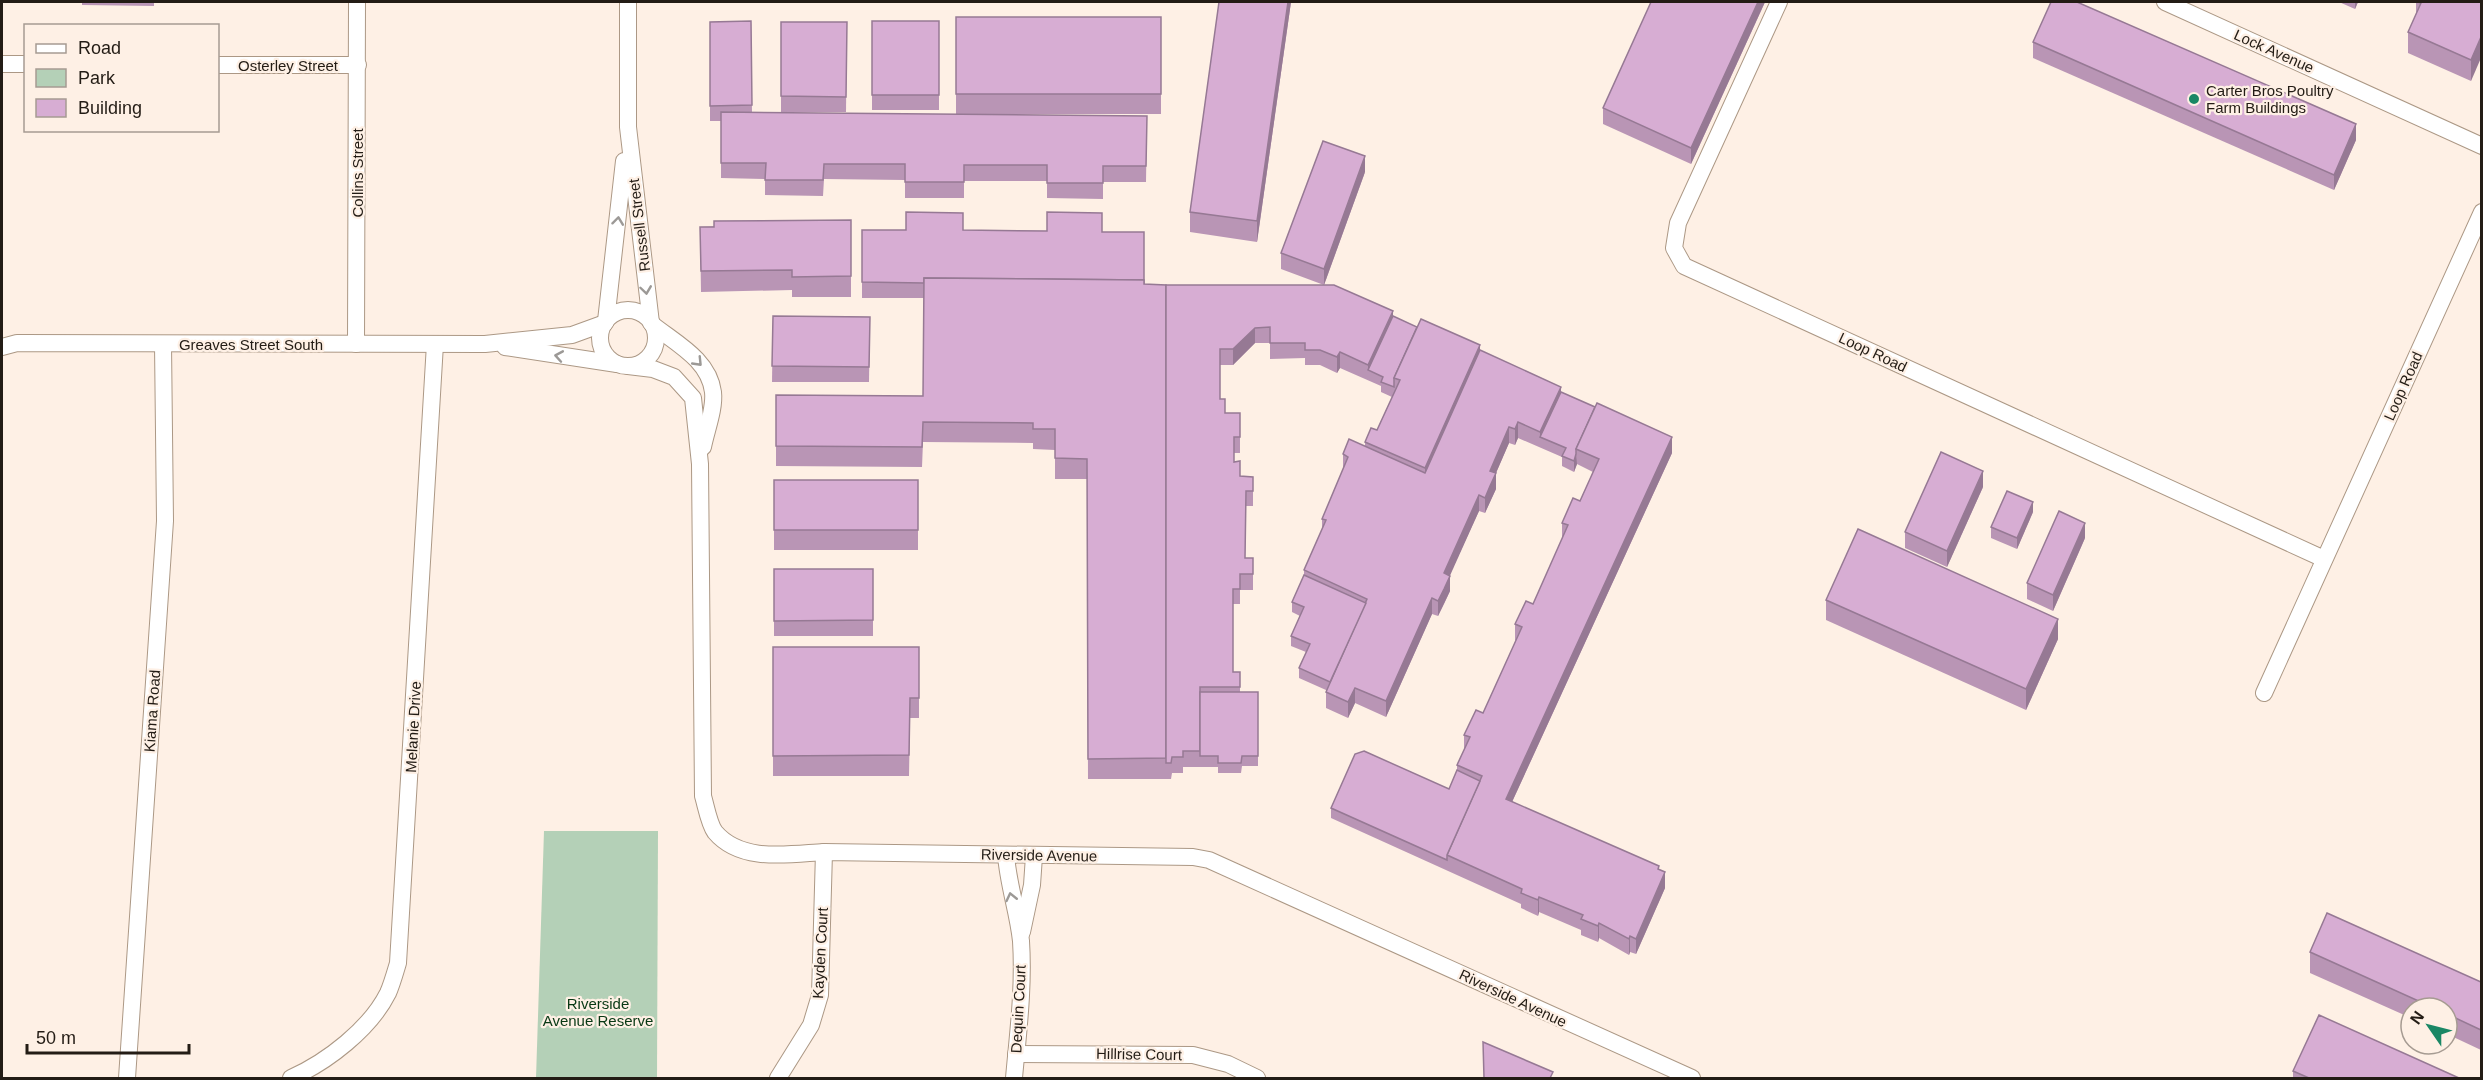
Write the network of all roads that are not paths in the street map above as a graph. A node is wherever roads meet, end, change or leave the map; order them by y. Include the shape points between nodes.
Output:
1 (357, 2) edge
2 (628, 2) edge
3 (1779, 2) edge
4 (2166, 2) edge
5 (2, 64) edge
6 (24, 64) edge
7 (219, 65) edge
8 (358, 65) junction
9 (628, 127) junction
10 (2481, 146) edge
11 (2481, 212) edge
12 (605, 322) junction
13 (652, 324) junction
14 (7, 343) edge
15 (163, 344) junction
16 (356, 344) junction
17 (435, 344) junction
18 (485, 344) junction
19 (623, 365) junction
20 (700, 464) junction
21 (2324, 559) junction
22 (2264, 693) dead end
23 (824, 852) junction
24 (1006, 855) junction
25 (1034, 856) junction
26 (1021, 939) junction
27 (1016, 1054) junction
28 (306, 1076) edge
29 (127, 1078) edge
30 (778, 1078) edge
31 (1014, 1078) edge
32 (1257, 1078) edge
33 (1692, 1078) edge

1 - 8 street, Collins Street
2 - 9 street, Russell Street
3 - 21 street, Loop Road via 1678,223 1674,248 1684,266
4 - 10 street, Lock Avenue
5 - 6 street
7 - 8 street, Osterley Street
8 - 16 street, Collins Street
12 -> 9 street, Russell Street
9 -> 13 street, Russell Street
11 - 21 street, Loop Road
12 - 13 street via 614,314 631,310
12 - 18 street, Greaves Street South via 572,335
12 - 19 street via 600,344 609,359
13 - 19 street via 656,342 653,352 646,360
13 -> 20 street, Riverside Avenue via 707,371 713,394
14 - 15 street, Greaves Street South
15 - 16 street, Greaves Street South
15 - 29 street, Kiama Road via 165,521
16 - 17 street, Greaves Street South
17 - 18 street, Greaves Street South
17 - 28 street, Melanie Drive via 398,963 387,993 371,1017
19 -> 18 street, Greaves Street South
19 - 20 street, Riverside Avenue via 674,377 693,398
20 - 23 street, Riverside Avenue via 703,796 715,832 741,850 768,855
21 - 22 street, Loop Road
23 - 24 street, Riverside Avenue
23 - 30 street, Kayden Court via 820,995 810,1025
24 - 25 street, Riverside Avenue
26 -> 24 street, Dequin Court
25 - 26 street, Dequin Court
25 - 33 street, Riverside Avenue via 1209,860
26 - 27 street, Dequin Court
27 - 31 street, Dequin Court
27 - 32 street, Hillrise Court via 1193,1055 1228,1064

